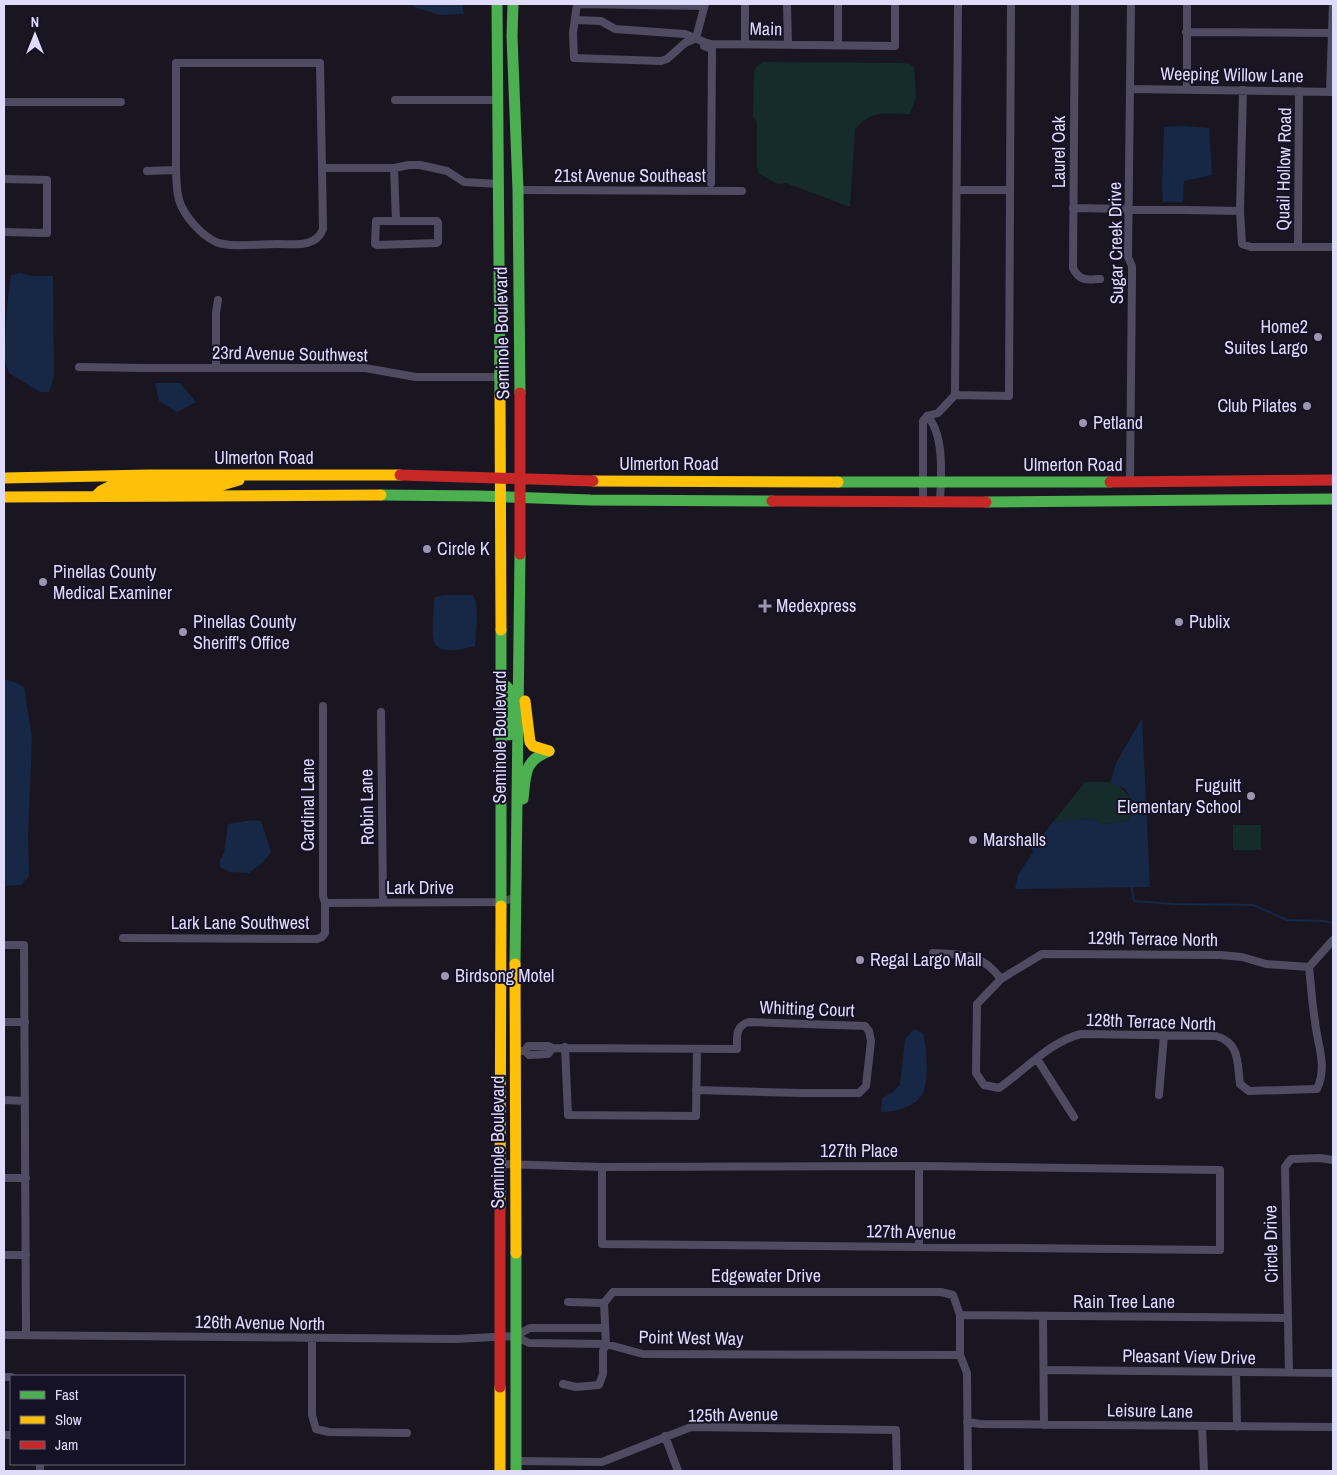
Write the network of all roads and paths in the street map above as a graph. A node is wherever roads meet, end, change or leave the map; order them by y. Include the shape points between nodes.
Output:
1 (497, 4) edge
2 (507, 4) edge
3 (513, 4) edge
4 (577, 4) edge
5 (745, 4) edge
6 (787, 4) edge
7 (838, 4) edge
8 (894, 4) edge
9 (958, 4) edge
10 (1011, 4) edge
11 (1075, 4) edge
12 (1131, 4) edge
13 (1187, 4) edge
14 (1333, 4) edge
15 (704, 5) edge
16 (576, 20) junction
17 (1186, 32) junction
18 (1332, 33) junction
19 (512, 36) junction
20 (696, 38) junction
21 (745, 43) junction
22 (788, 44) junction
23 (838, 44) junction
24 (1130, 89) junction
25 (1187, 90) junction
26 (1243, 90) junction
27 (1299, 91) junction
28 (1332, 92) edge
29 (396, 100) dead end
30 (499, 100) junction
31 (4, 102) edge
32 (121, 102) dead end
33 (515, 137) junction
34 (322, 168) junction
35 (394, 168) junction
36 (176, 170) junction
37 (146, 171) dead end
38 (4, 179) edge
39 (711, 183) dead end
40 (499, 184) junction
41 (518, 190) junction
42 (957, 190) junction
43 (1010, 190) junction
44 (742, 191) dead end
45 (1073, 208) junction
46 (1129, 208) junction
47 (1240, 211) junction
48 (396, 221) junction
49 (4, 232) edge
50 (1298, 247) junction
51 (1333, 247) edge
52 (1100, 279) dead end
53 (218, 300) dead end
54 (79, 367) dead end
55 (216, 368) junction
56 (500, 377) junction
57 (956, 395) junction
58 (927, 416) junction
59 (257, 475) junction
60 (81, 476) junction
61 (51, 477) junction
62 (500, 477) junction
63 (4, 478) edge
64 (520, 478) junction
65 (1333, 480) edge
66 (1130, 482) junction
67 (924, 483) junction
68 (940, 483) junction
69 (4, 488) edge
70 (96, 496) junction
71 (4, 497) edge
72 (500, 497) junction
73 (520, 498) junction
74 (1333, 499) edge
75 (923, 502) junction
76 (940, 502) junction
77 (518, 635) junction
78 (499, 672) junction
79 (323, 706) dead end
80 (382, 712) dead end
81 (517, 759) junction
82 (516, 854) junction
83 (515, 898) junction
84 (383, 902) junction
85 (499, 902) junction
86 (325, 903) junction
87 (123, 938) dead end
88 (1333, 940) edge
89 (4, 945) edge
90 (933, 953) dead end
91 (1309, 967) junction
92 (1001, 979) junction
93 (4, 1022) edge
94 (25, 1022) junction
95 (1164, 1035) junction
96 (565, 1048) junction
97 (697, 1049) junction
98 (520, 1050) junction
99 (1036, 1059) junction
100 (984, 1085) joint
101 (696, 1090) junction
102 (1159, 1095) dead end
103 (4, 1100) edge
104 (25, 1101) junction
105 (1074, 1117) dead end
106 (1333, 1160) edge
107 (499, 1164) junction
108 (516, 1165) junction
109 (919, 1166) junction
110 (602, 1167) junction
111 (4, 1178) edge
112 (26, 1178) junction
113 (919, 1247) junction
114 (1220, 1250) joint
115 (4, 1255) edge
116 (26, 1255) junction
117 (568, 1302) dead end
118 (604, 1303) junction
119 (960, 1315) junction
120 (1043, 1317) junction
121 (1288, 1318) junction
122 (605, 1328) junction
123 (4, 1335) edge
124 (26, 1335) junction
125 (516, 1336) junction
126 (500, 1337) junction
127 (312, 1339) junction
128 (606, 1344) junction
129 (960, 1355) junction
130 (1044, 1370) junction
131 (1236, 1372) junction
132 (1289, 1372) junction
133 (1333, 1373) edge
134 (563, 1384) dead end
135 (967, 1422) junction
136 (1044, 1425) junction
137 (1202, 1426) junction
138 (1237, 1427) junction
139 (1333, 1427) edge
140 (407, 1433) dead end
141 (665, 1436) junction
142 (602, 1462) junction
143 (516, 1466) edge
144 (500, 1471) edge
145 (602, 1471) edge
146 (678, 1471) edge
147 (896, 1471) edge
148 (968, 1471) edge
149 (1204, 1471) edge

1 - 30 main road, Seminole Boulevard
2 - 19 main road via 507,27
3 - 19 main road, Seminole Boulevard
4 - 15 street
4 - 16 street
5 - 21 street
6 - 22 street
7 - 23 street
8 - 23 street, Main via 895,46
9 - 42 street
10 - 43 street
11 - 45 street, Laurel Oak
12 - 24 street, Sugar Creek Drive
13 - 17 street
14 - 18 street
15 - 20 street
16 - 20 street, Main via 601,21 615,29 685,34
16 - 20 street via 574,58 661,61
17 - 18 street
17 - 25 street
18 - 28 street
19 - 33 main road, Seminole Boulevard
20 - 21 street, Main via 711,44
20 - 39 street via 698,43 712,49
21 - 22 street, Main
22 - 23 street, Main
24 - 25 street, Weeping Willow Lane
24 - 46 street, Sugar Creek Drive
25 - 26 street, Weeping Willow Lane
26 - 27 street, Weeping Willow Lane
26 - 47 street
27 - 28 street, Weeping Willow Lane
27 - 50 street, Quail Hollow Road
29 - 30 street
30 - 33 main road via 506,109 508,129
30 - 40 main road, Seminole Boulevard
31 - 32 street
33 - 41 main road, Seminole Boulevard
34 - 35 street
34 - 36 street via 323,229 320,237 312,242 298,244 217,242 190,219 179,200
34 - 36 street via 320,63 176,63
35 - 40 street via 420,165 447,171 464,182
35 - 48 street
36 - 37 street
38 - 49 street via 47,180 47,233
40 - 41 main road
40 - 56 main road, Seminole Boulevard
41 - 44 street, 21st Avenue Southeast
41 - 64 main road, Seminole Boulevard
42 - 43 street
42 - 57 street
43 - 57 street via 1008,396
45 - 46 street
45 - 52 street, Laurel Oak via 1075,274 1086,280
46 - 47 street
46 - 66 street, Sugar Creek Drive via 1128,257 1132,266
47 - 50 street via 1242,244 1251,247
48 - 48 street via 376,221 375,244 438,242 437,221
50 - 51 street
53 - 55 street
54 - 55 street, 23rd Avenue Southwest
55 - 56 street, 23rd Avenue Southwest via 365,368 426,377
56 - 62 main road, Seminole Boulevard
57 - 58 street via 938,413
58 - 67 street via 923,421
58 - 68 street via 934,422 939,444
59 - 60 main road, Ulmerton Road
59 - 62 main road, Ulmerton Road
59 - 70 main road via 222,484 111,486
60 - 61 main road, Ulmerton Road
60 - 70 main road
61 - 63 main road, Ulmerton Road
61 - 69 main road via 29,488
62 - 64 main road, Ulmerton Road
62 - 72 main road, Seminole Boulevard
64 - 67 main road, Ulmerton Road
64 - 73 main road, Seminole Boulevard
65 - 66 main road, Ulmerton Road
66 - 68 main road, Ulmerton Road
67 - 68 main road, Ulmerton Road
67 - 75 street
68 - 76 street
70 - 71 main road, Ulmerton Road
70 - 72 main road, Ulmerton Road via 356,494
72 - 73 main road, Ulmerton Road
72 - 78 main road, Seminole Boulevard
73 - 75 main road, Ulmerton Road
73 - 77 main road, Seminole Boulevard
74 - 76 main road, Ulmerton Road
75 - 76 main road, Ulmerton Road
77 - 81 main road, Seminole Boulevard
77 - 82 main road via 528,736 533,746 549,751 536,755 528,764
78 - 81 main road via 508,688 509,738
78 - 85 main road, Seminole Boulevard
79 - 86 street, Cardinal Lane
80 - 84 street, Robin Lane
81 - 82 main road, Seminole Boulevard
82 - 83 main road, Seminole Boulevard
83 - 85 street, Lark Drive
83 - 98 main road, Seminole Boulevard
84 - 85 street, Lark Drive
84 - 86 street, Lark Drive
85 - 107 main road, Seminole Boulevard
86 - 87 street, Lark Lane Southwest via 325,933 317,938
88 - 91 street
89 - 94 street via 24,945
90 - 92 street via 974,956
91 - 92 street, 129th Terrace North via 1266,964 1220,955 1042,954
91 - 95 street, 128th Terrace North via 1322,1056 1322,1080 1317,1089 1249,1090 1240,1084 1235,1048 1226,1039
92 - 100 street, 129th Terrace North via 977,1004 976,1073
93 - 94 street
94 - 104 street
95 - 99 street, 128th Terrace North via 1081,1034 1071,1036
95 - 102 street
96 - 97 street, Whitting Court
96 - 98 street, Whitting Court via 553,1048 548,1054 544,1050 529,1054
96 - 101 street via 568,1115 696,1116
97 - 101 street
97 - 101 street, Whitting Court via 737,1049 738,1030 749,1022 865,1026 871,1041 866,1086 859,1093
98 - 108 main road, Seminole Boulevard
99 - 100 street, 128th Terrace North via 999,1088
99 - 105 street
103 - 104 street
104 - 112 street
106 - 121 street, Circle Drive via 1291,1159 1284,1167
107 - 108 street, 127th Place
107 - 126 main road, Seminole Boulevard
108 - 110 street, 127th Place
108 - 125 main road, Seminole Boulevard
109 - 110 street, 127th Place
109 - 113 street
109 - 114 street, 127th Place via 1220,1170
110 - 113 street, 127th Avenue via 602,1244
111 - 112 street
112 - 116 street
113 - 114 street, 127th Avenue
115 - 116 street
116 - 124 street
117 - 118 street
118 - 119 street, Edgewater Drive via 613,1292 923,1291 953,1295
118 - 122 street
119 - 120 street, Rain Tree Lane
119 - 129 street
120 - 121 street, Rain Tree Lane
120 - 130 street
121 - 132 street, Circle Drive
122 - 125 street via 530,1328
122 - 128 street
123 - 124 street, 126th Avenue North
124 - 127 street, 126th Avenue North
125 - 126 street, 126th Avenue North
125 - 128 street, Point West Way via 529,1343
125 - 143 main road, Seminole Boulevard
126 - 127 street, 126th Avenue North
126 - 144 main road, Seminole Boulevard
127 - 140 street via 312,1415 316,1429
128 - 129 street, Point West Way via 643,1354
128 - 134 street via 599,1385 576,1387
129 - 135 street via 967,1373
130 - 131 street, Pleasant View Drive
130 - 136 street
131 - 132 street, Pleasant View Drive
131 - 138 street
132 - 133 street, Pleasant View Drive
135 - 136 street, Leisure Lane
135 - 148 street
136 - 137 street, Leisure Lane
137 - 138 street, Leisure Lane
137 - 149 street
138 - 139 street, Leisure Lane
141 - 142 street, 125th Avenue
141 - 146 street
141 - 147 street, 125th Avenue via 691,1427 896,1430
142 - 143 street, 125th Avenue
142 - 145 street

